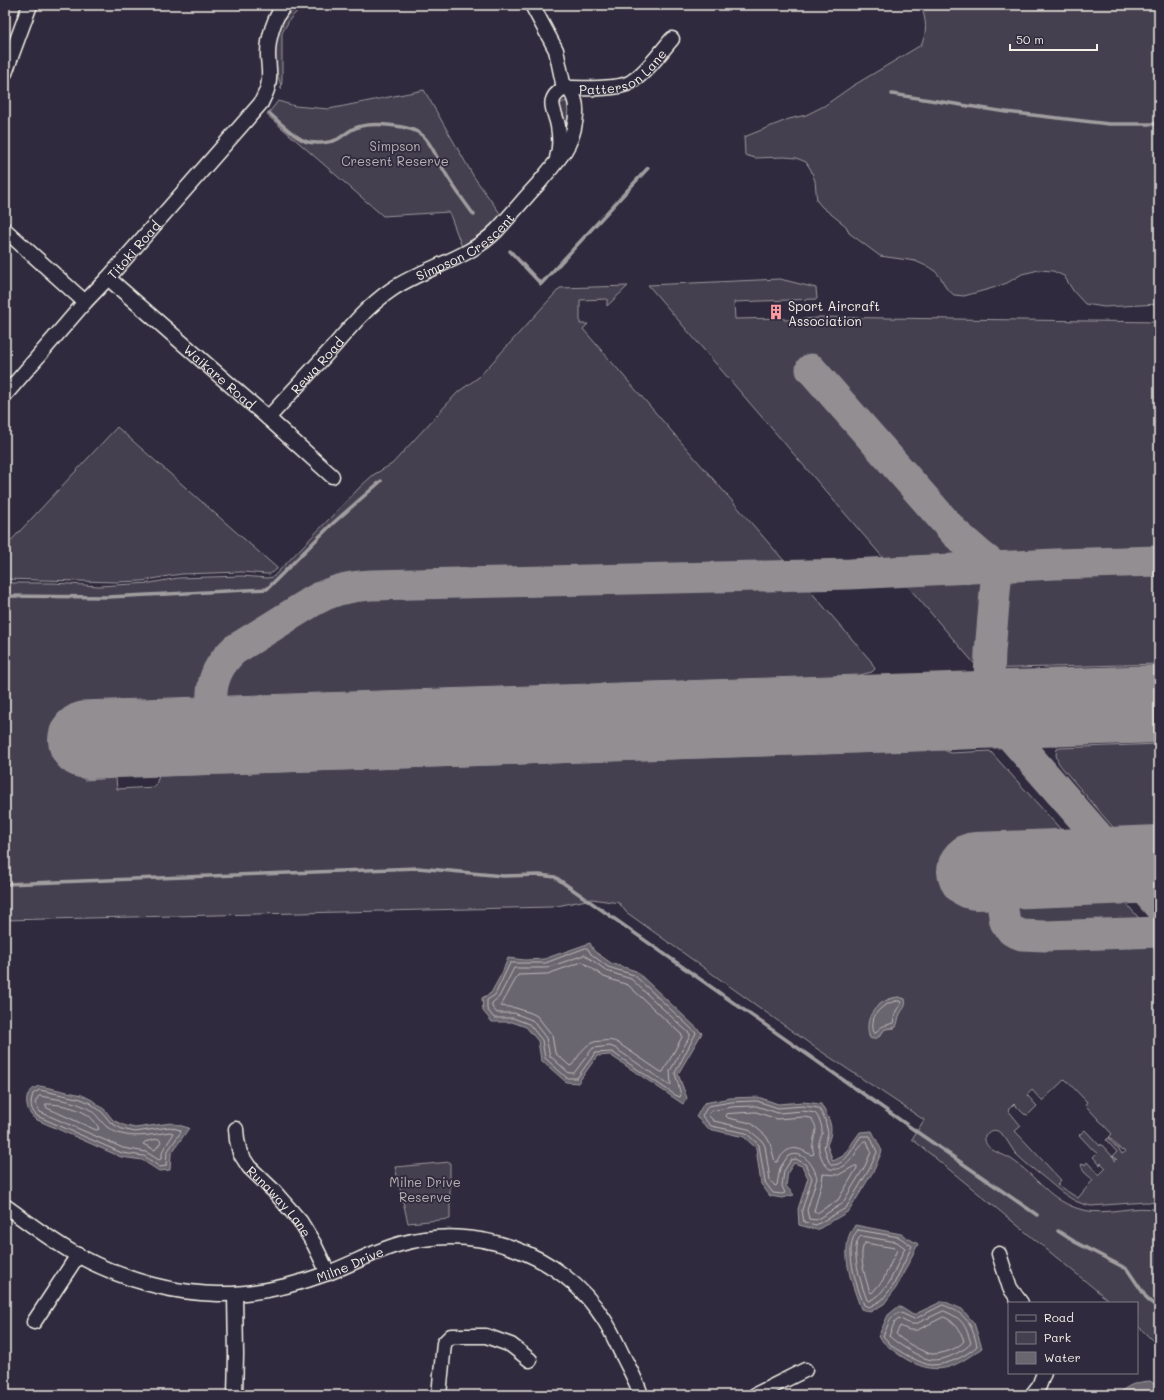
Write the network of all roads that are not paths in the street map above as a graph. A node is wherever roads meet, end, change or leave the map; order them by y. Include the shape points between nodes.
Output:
1 (30, 5) edge
2 (286, 5) edge
3 (532, 5) edge
4 (672, 39) dead end
5 (5, 73) edge
6 (564, 88) junction
7 (552, 167) junction
8 (5, 230) edge
9 (108, 278) junction
10 (85, 302) junction
11 (365, 312) joint
12 (5, 395) edge
13 (268, 418) junction
14 (332, 476) dead end
15 (236, 1129) dead end
16 (5, 1206) edge
17 (998, 1254) dead end
18 (78, 1255) junction
19 (328, 1273) junction
20 (235, 1294) junction
21 (1020, 1302) edge
22 (34, 1322) dead end
23 (530, 1360) dead end
24 (804, 1370) dead end
25 (1044, 1374) edge
26 (235, 1395) edge
27 (439, 1395) edge
28 (641, 1395) edge
29 (755, 1395) edge
30 (1032, 1395) edge

1 - 5 street
2 - 9 street, Titoki Road via 273,24 268,52 268,86 260,103
3 - 6 street via 556,50
4 - 6 street, Patterson Lane via 650,65 631,82 618,86
6 - 7 street via 555,96 552,104 558,125 559,144
6 - 7 street, Simpson Crescent via 570,91 575,101 574,127 565,150
7 - 11 street, Simpson Crescent via 490,237 462,255 392,289
8 - 10 street
9 - 10 street, Titoki Road
9 - 13 street, Waikare Road
10 - 12 street, Titoki Road
11 - 13 street, Rewa Road
13 - 14 street, Waikare Road
15 - 19 street, Runaway Lane via 240,1153 249,1167 300,1221
16 - 18 street, Milne Drive
17 - 21 street via 1010,1288
18 - 20 street, Milne Drive via 109,1270 159,1287 188,1292
18 - 22 street
19 - 20 street, Milne Drive via 266,1291
19 - 28 street, Milne Drive via 393,1247 430,1238 472,1238 514,1248 554,1268 586,1297 603,1317
20 - 26 street
23 - 27 street via 511,1345 486,1336 451,1336 444,1342
24 - 29 street
25 - 30 street via 1040,1386

